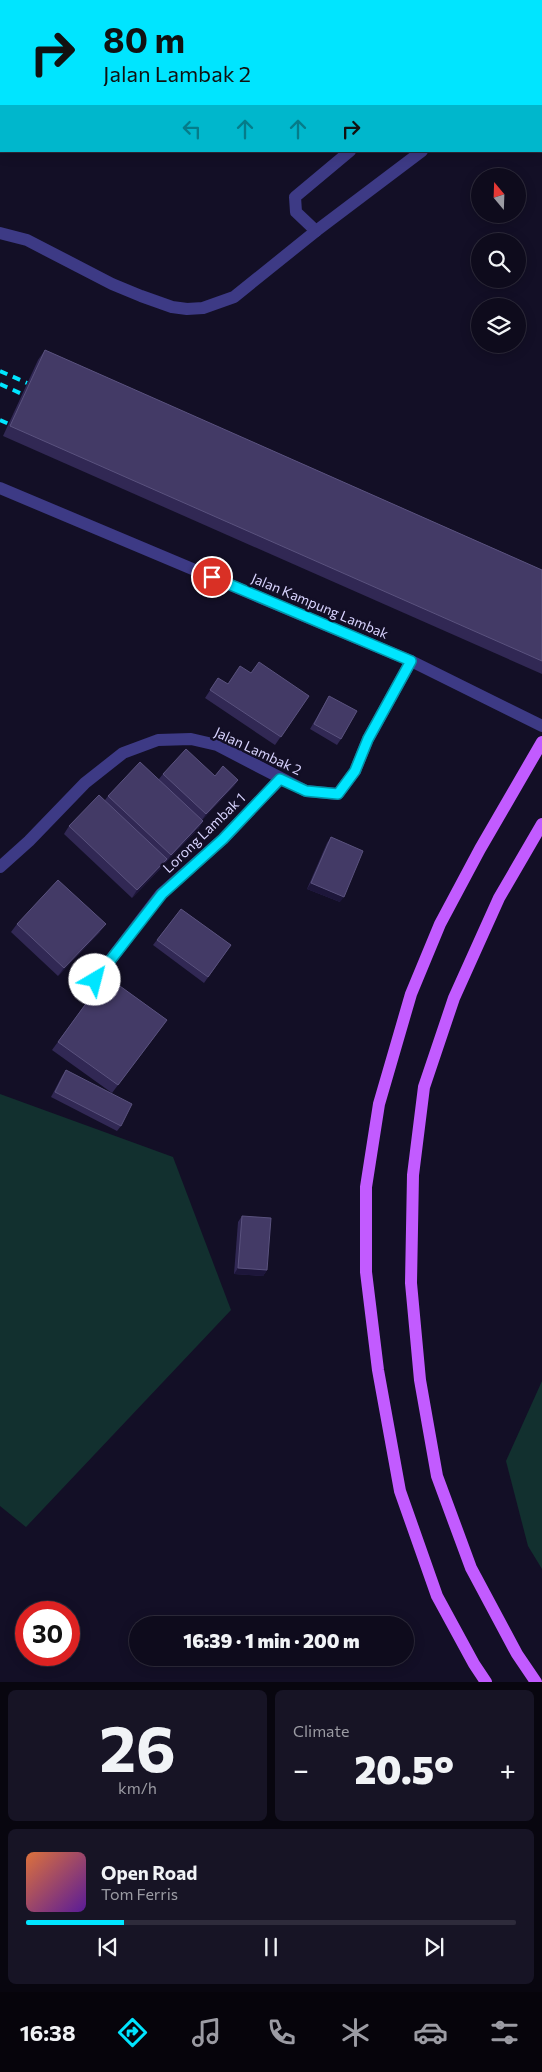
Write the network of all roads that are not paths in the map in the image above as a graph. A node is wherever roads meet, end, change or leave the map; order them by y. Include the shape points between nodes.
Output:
1 (349, 152) edge
2 (421, 152) edge
3 (316, 231) junction
4 (0, 233) edge
5 (0, 488) edge
6 (411, 661) junction
7 (542, 726) edge
8 (542, 742) edge
9 (280, 779) junction
10 (542, 824) edge
11 (0, 867) edge
12 (95, 980) dead end
13 (486, 1682) edge
14 (536, 1682) edge

1 - 3 street via 294,197 296,212
2 - 3 street
3 - 4 street via 234,297 203,308 187,309 141,296 27,240
5 - 6 street, Jalan Kampung Lambak
6 - 7 street, Jalan Kampung Lambak
6 - 9 street, Jalan Lambak 2 via 368,739 355,771 338,794 306,791
8 - 13 main road via 440,924 411,994 379,1104 366,1187 366,1272 378,1370 400,1491 437,1596
9 - 11 street, Jalan Lambak 2 via 217,745 191,739 158,740 123,753 85,782
9 - 12 street, Lorong Lambak 1 via 223,839 162,894
10 - 14 main road via 499,898 462,980 424,1087 413,1175 411,1283 420,1380 437,1476 471,1568 517,1654

